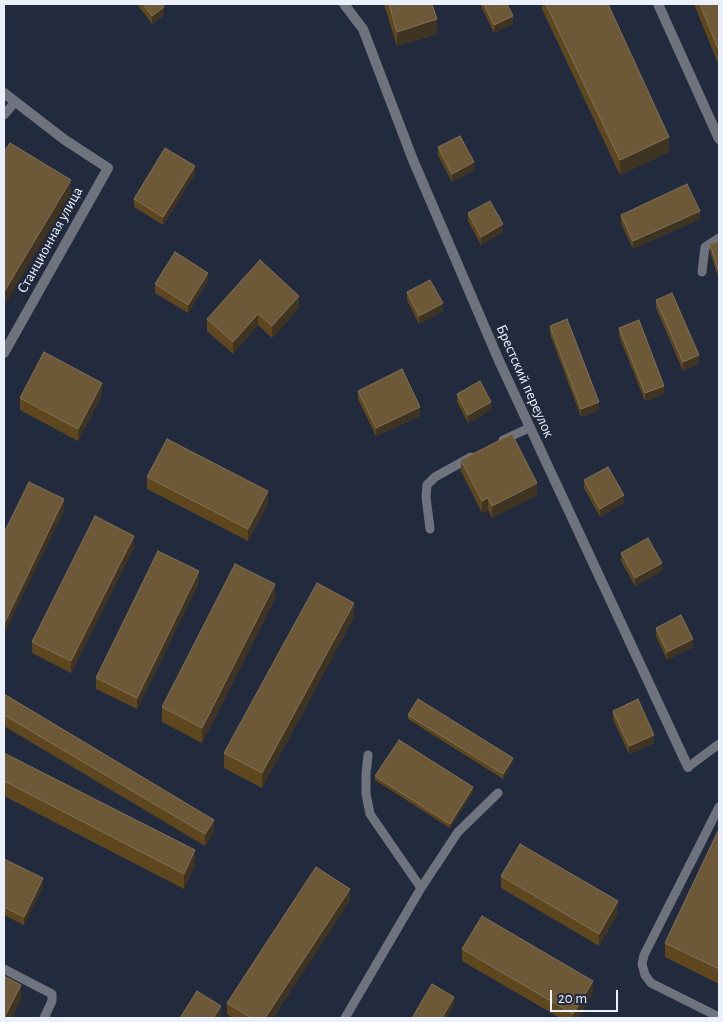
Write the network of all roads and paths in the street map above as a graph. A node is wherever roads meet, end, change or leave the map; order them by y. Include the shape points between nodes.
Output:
1 (344, 4) edge
2 (658, 4) edge
3 (4, 93) edge
4 (15, 102) junction
5 (4, 115) edge
6 (719, 139) edge
7 (719, 238) edge
8 (702, 272) dead end
9 (4, 353) edge
10 (529, 428) junction
11 (495, 444) edge
12 (478, 454) edge
13 (430, 529) dead end
14 (719, 744) edge
15 (368, 755) dead end
16 (688, 767) joint
17 (498, 793) dead end
18 (719, 807) edge
19 (422, 888) junction
20 (4, 969) edge
21 (719, 1017) edge
22 (44, 1018) edge
23 (346, 1018) edge

1 - 10 street, Брестский переулок via 363,29 413,160
2 - 6 street
3 - 4 street
4 - 5 lane
4 - 9 street, Станционная улица via 108,168
7 - 8 lane via 705,247
10 - 11 lane
10 - 16 street, Брестский переулок
12 - 13 lane via 427,484
14 - 16 lane
15 - 19 lane via 366,794 370,814
17 - 19 lane via 458,832
18 - 21 lane via 642,964 651,983
19 - 23 lane
20 - 22 lane via 52,994

